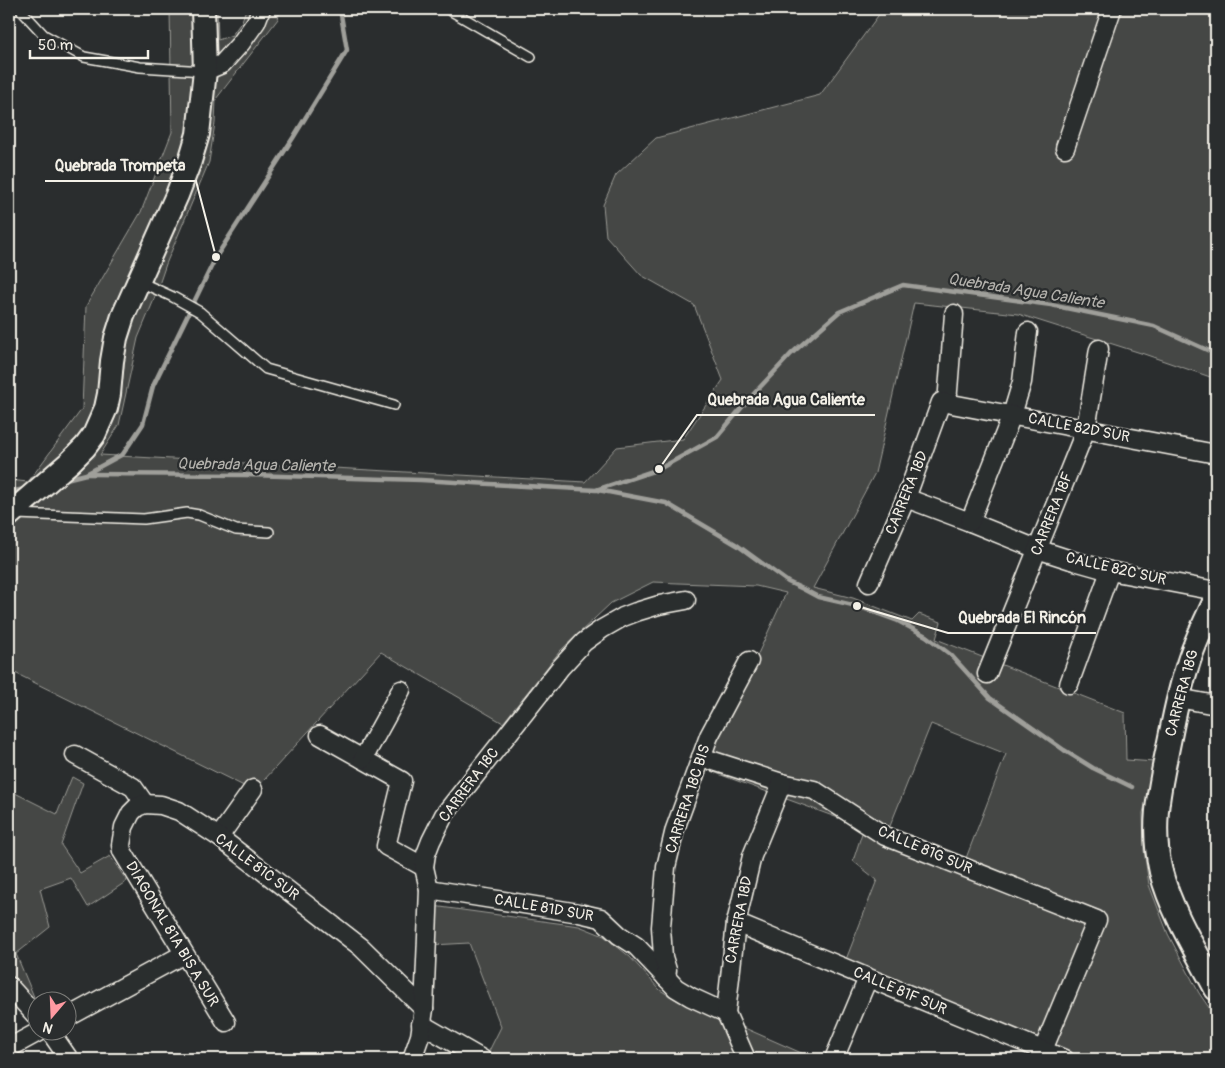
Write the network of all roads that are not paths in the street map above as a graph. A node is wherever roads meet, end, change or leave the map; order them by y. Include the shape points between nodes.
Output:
1 (20, 9) edge
2 (203, 9) edge
3 (261, 9) edge
4 (448, 9) edge
5 (1112, 9) edge
6 (531, 57) dead end
7 (205, 71) junction
8 (1065, 148) dead end
9 (138, 280) junction
10 (954, 314) dead end
11 (1028, 332) dead end
12 (1099, 349) dead end
13 (944, 402) junction
14 (394, 405) dead end
15 (1012, 415) junction
16 (1086, 429) junction
17 (1216, 454) edge
18 (906, 498) junction
19 (10, 515) edge
20 (970, 522) junction
21 (269, 532) dead end
22 (1038, 549) junction
23 (1110, 571) junction
24 (869, 582) dead end
25 (1216, 591) edge
26 (1216, 598) edge
27 (686, 600) dead end
28 (749, 661) dead end
29 (987, 674) dead end
30 (1069, 684) dead end
31 (402, 690) dead end
32 (1178, 698) junction
33 (1216, 705) edge
34 (320, 735) dead end
35 (75, 755) dead end
36 (701, 757) junction
37 (363, 759) junction
38 (782, 783) junction
39 (253, 790) dead end
40 (145, 804) junction
41 (219, 837) junction
42 (424, 867) junction
43 (429, 889) junction
44 (736, 923) junction
45 (184, 954) junction
46 (666, 978) junction
47 (868, 978) junction
48 (9, 986) edge
49 (1216, 989) edge
50 (28, 1007) edge
51 (78, 1012) edge
52 (726, 1013) junction
53 (423, 1017) junction
54 (226, 1022) dead end
55 (28, 1038) edge
56 (56, 1040) edge
57 (9, 1048) edge
58 (1042, 1055) edge
59 (69, 1059) edge
60 (412, 1059) edge
61 (482, 1059) edge
62 (746, 1059) edge
63 (834, 1059) edge
64 (1064, 1059) edge

1 - 7 lane via 44,35 84,57 140,67
2 - 7 street
3 - 7 street via 256,22 222,64
4 - 6 lane
5 - 8 street
7 - 9 street via 198,134 190,160
9 - 14 lane via 200,312 266,369
9 - 19 street via 116,338 106,408 94,435 70,462
10 - 13 street, CARRERA 18D
11 - 15 street via 1022,382
12 - 16 street, CARRERA 18F
13 - 15 street, CALLE 82D SUR
13 - 18 street, CARRERA 18D
15 - 16 street, CALLE 82D SUR
15 - 20 street
16 - 17 street, CALLE 82D SUR
16 - 22 street, CARRERA 18F
18 - 20 street, CALLE 82C SUR
18 - 24 street, CARRERA 18D
19 - 21 lane via 144,519 187,513 236,530
20 - 22 street, CALLE 82C SUR
22 - 23 street, CALLE 82C SUR
22 - 29 street, CARRERA 18F
23 - 25 street, CALLE 82C SUR
23 - 30 street
26 - 32 street, CARRERA 18G via 1188,664
27 - 42 street, CARRERA 18C via 636,612 584,642 444,814 426,854
28 - 36 street, CARRERA 18C BIS
31 - 37 street
32 - 33 street
32 - 49 street, CARRERA 18G via 1158,792 1158,852 1170,898
34 - 37 street
35 - 40 street via 133,787
36 - 38 street, CALLE 81G SUR
36 - 46 street, CARRERA 18C BIS via 675,829 666,867 661,926
37 - 42 street via 402,781 386,846
38 - 44 street, CARRERA 18D via 752,856
38 - 58 street, CALLE 81G SUR via 814,790 886,836 1097,920
39 - 41 street
40 - 41 street, CALLE 81C SUR via 179,811
40 - 45 street, DIAGONAL 81A BIS A SUR via 131,813 124,827 121,845
41 - 53 street, CALLE 81C SUR via 361,946
42 - 43 street, CARRERA 18C
43 - 46 street, CALLE 81D SUR via 601,918 636,946
43 - 53 street, CARRERA 18C
44 - 47 street, CALLE 81F SUR
44 - 52 street, CARRERA 18D
45 - 51 street
45 - 54 street, DIAGONAL 81A BIS A SUR
46 - 52 street, CALLE 81D SUR via 691,997
47 - 58 street, CALLE 81F SUR
47 - 63 street
48 - 50 street
52 - 62 street, CARRERA 18D
53 - 60 street, CARRERA 18C
53 - 61 street, CALLE 81C SUR
55 - 57 street
56 - 59 street
58 - 64 street, CALLE 81F SUR

